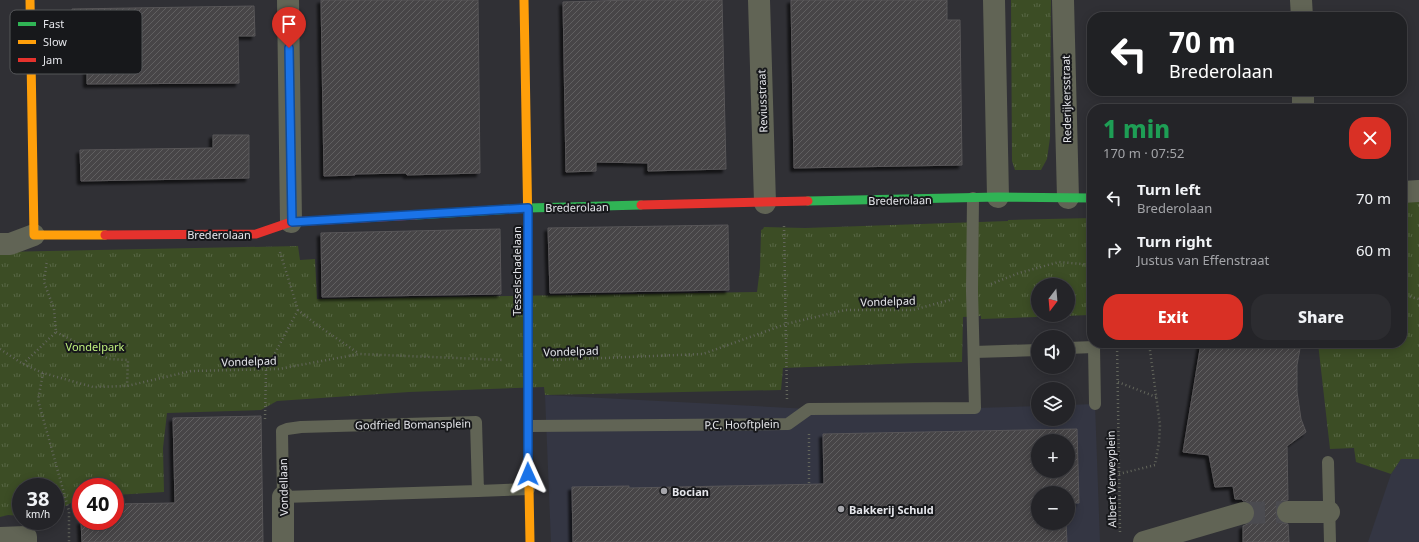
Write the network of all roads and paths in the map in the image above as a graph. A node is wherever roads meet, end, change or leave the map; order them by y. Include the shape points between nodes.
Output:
1 (30, 0) edge
2 (288, 0) edge
3 (524, 0) edge
4 (759, 0) edge
5 (994, 0) edge
6 (1063, 0) edge
7 (1301, 0) edge
8 (31, 10) edge
9 (1302, 12) edge
10 (34, 74) edge
11 (1419, 191) edge
12 (1407, 192) edge
13 (998, 197) junction
14 (972, 198) junction
15 (1068, 198) junction
16 (1087, 198) edge
17 (774, 202) junction
18 (528, 208) junction
19 (284, 224) junction
20 (42, 234) junction
21 (0, 244) edge
22 (1087, 265) edge
23 (972, 291) junction
24 (1407, 296) edge
25 (1419, 299) edge
26 (298, 310) junction
27 (786, 324) junction
28 (56, 332) junction
29 (1087, 347) edge
30 (0, 348) edge
31 (1075, 348) edge
32 (1094, 348) edge
33 (1117, 348) edge
34 (1150, 348) edge
35 (1031, 350) edge
36 (974, 352) junction
37 (358, 354) junction
38 (528, 361) junction
39 (23, 364) junction
40 (266, 370) junction
41 (43, 373) junction
42 (1118, 382) junction
43 (127, 386) junction
44 (1156, 398) junction
45 (1095, 404) dead end
46 (809, 409) junction
47 (788, 424) junction
48 (529, 426) junction
49 (282, 431) junction
50 (1328, 462) dead end
51 (1119, 474) junction
52 (809, 484) dead end
53 (529, 490) junction
54 (478, 491) junction
55 (283, 497) junction
56 (1288, 512) tunnel mouth
57 (1329, 512) junction
58 (1243, 513) tunnel mouth
59 (1120, 534) dead end
60 (0, 538) edge
61 (26, 542) edge
62 (69, 542) edge
63 (284, 542) edge
64 (530, 542) edge
65 (1144, 542) edge
66 (1330, 542) edge

1 - 8 street
2 - 19 street
3 - 18 street, Tesselschadelaan
4 - 17 street, Reviusstraat
5 - 13 street
6 - 15 street, Rederijkersstraat
7 - 9 street
10 - 20 street
11 - 12 street
13 - 14 street, Brederolaan
13 - 15 street, Brederolaan
14 - 17 street, Brederolaan
14 - 23 lane
15 - 16 street, Brederolaan
17 - 18 street, Brederolaan
17 - 27 path
18 - 19 street, Brederolaan
18 - 38 street, Tesselschadelaan
19 - 20 street, Brederolaan via 256,234
19 - 26 path via 280,252
20 - 21 street via 10,244
20 - 28 path via 44,282 54,309
22 - 23 path, Vondelpad via 1058,262 1019,273
23 - 27 path, Vondelpad via 951,300 913,310 846,310
23 - 36 lane
24 - 25 path
26 - 37 path
26 - 40 path
27 - 38 path, Vondelpad via 704,354
27 - 47 path
28 - 39 path
28 - 43 path via 109,359 128,360
29 - 31 lane
30 - 39 path, Vondelpad
32 - 45 lane
33 - 42 path
34 - 44 path
35 - 36 lane
36 - 46 lane via 975,408
37 - 38 path, Vondelpad
37 - 40 path, Vondelpad
38 - 48 street, Tesselschadelaan
39 - 41 path, Vondelpad
40 - 43 path, Vondelpad via 191,371
40 - 49 path via 265,436
41 - 43 path, Vondelpad via 92,387
41 - 62 path via 38,400 69,511
42 - 44 path
42 - 51 path, Albert Verweyplein
44 - 51 path via 1160,442 1155,466
46 - 47 lane, P.C. Hooftplein
46 - 52 path
47 - 48 lane, P.C. Hooftplein
48 - 53 street, Tesselschadelaan
49 - 54 lane, Godfried Bomansplein via 301,427 476,422
49 - 55 lane, Vondellaan
50 - 57 lane
51 - 59 path, Albert Verweyplein
53 - 54 lane
53 - 64 street, Tesselschadelaan
54 - 55 lane
55 - 63 street, Vondellaan
56 - 57 street
57 - 66 lane
58 - 65 street
60 - 61 street via 26,537

